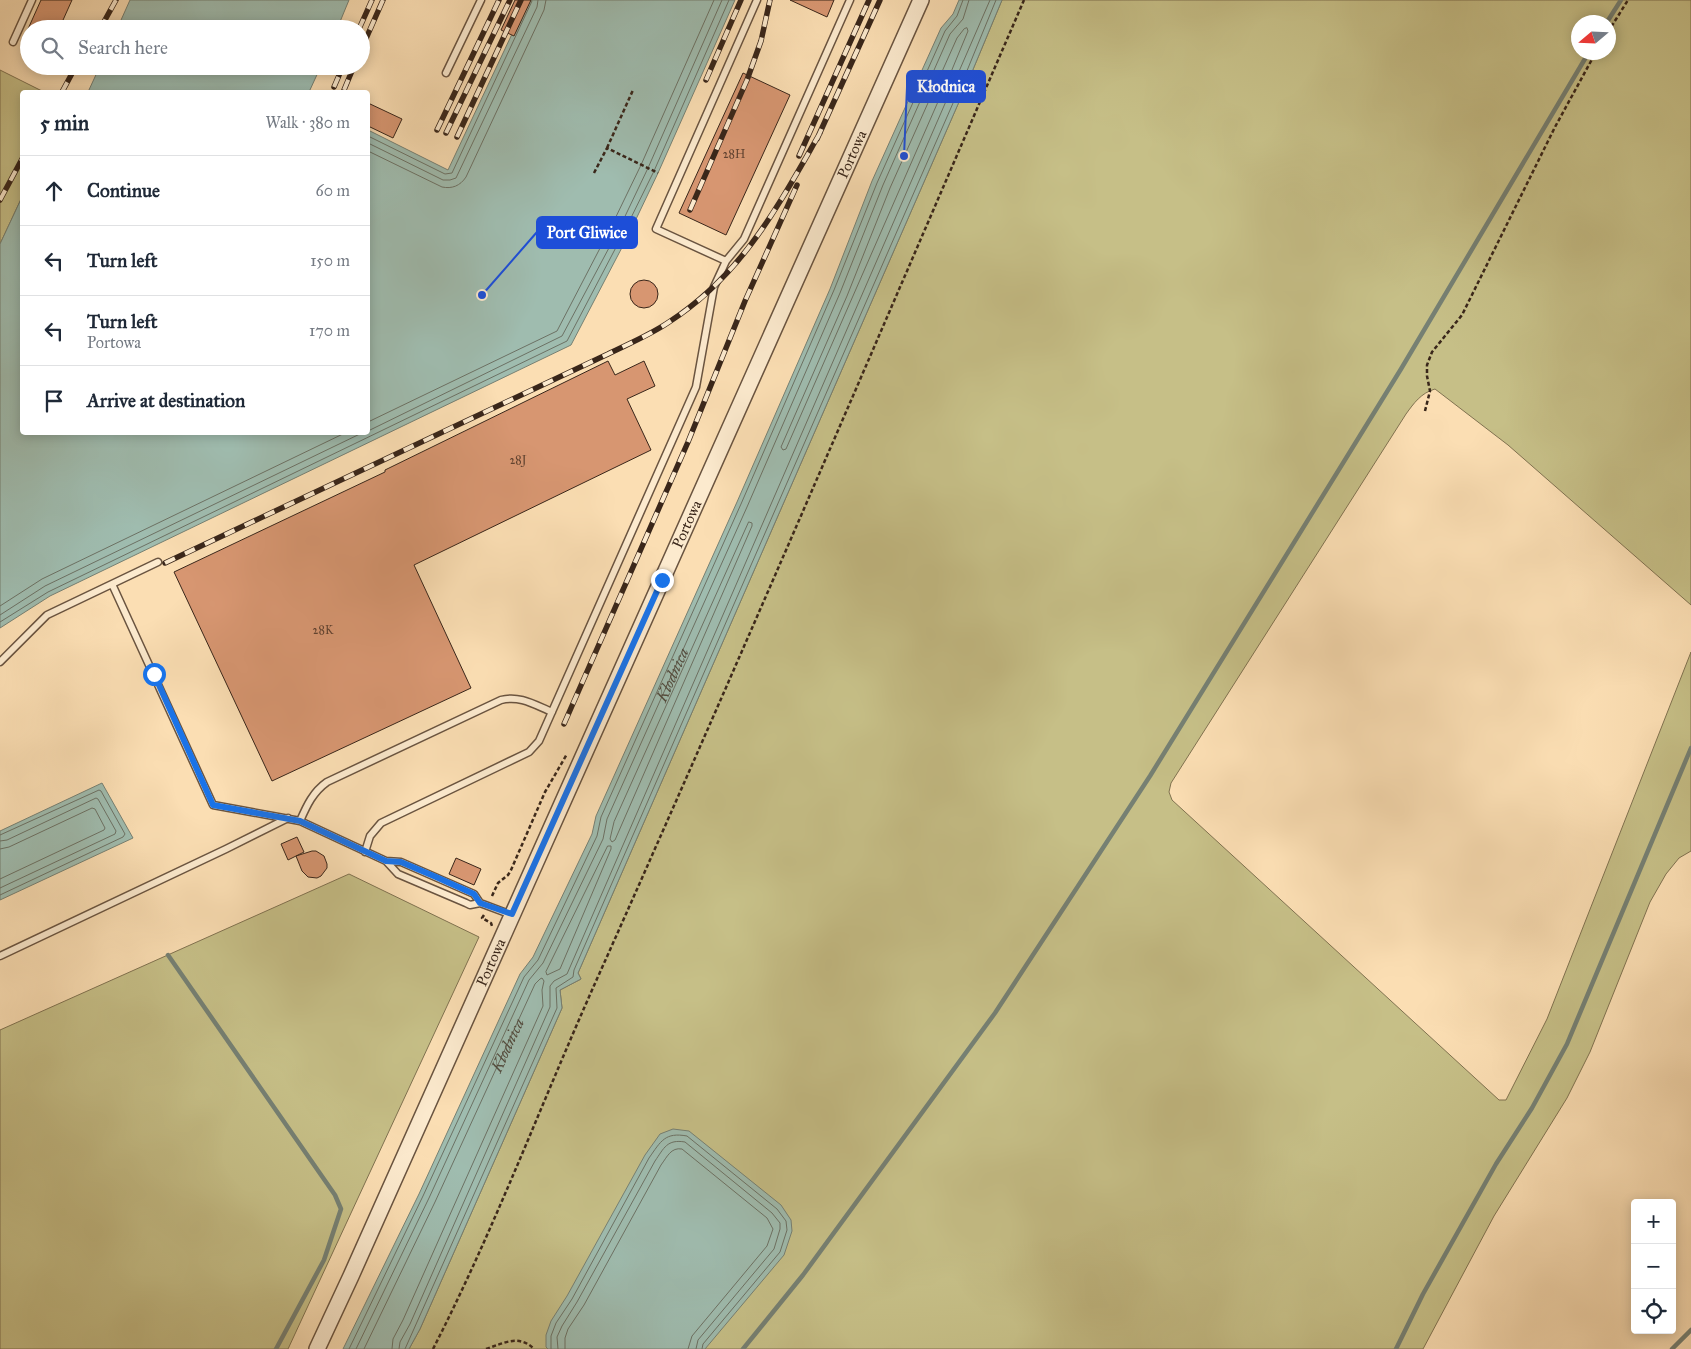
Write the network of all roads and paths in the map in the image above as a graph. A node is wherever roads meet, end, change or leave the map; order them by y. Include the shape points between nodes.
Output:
1 (32, 0) edge
2 (481, 0) edge
3 (757, 0) edge
4 (850, 0) edge
5 (921, 0) edge
6 (1024, 0) edge
7 (1628, 0) edge
8 (1616, 19) edge
9 (23, 20) edge
10 (20, 27) edge
11 (13, 42) dead end
12 (1592, 60) edge
13 (446, 73) dead end
14 (633, 90) dead end
15 (607, 148) junction
16 (594, 173) dead end
17 (658, 173) dead end
18 (726, 261) junction
19 (1425, 411) dead end
20 (158, 562) dead end
21 (112, 584) junction
22 (0, 662) edge
23 (552, 712) junction
24 (288, 818) junction
25 (300, 821) junction
26 (365, 852) junction
27 (386, 861) junction
28 (480, 903) junction
29 (512, 914) junction
30 (0, 956) edge
31 (316, 1349) edge
32 (433, 1349) edge
33 (486, 1349) edge
34 (534, 1349) edge

1 - 9 lane
2 - 13 lane
3 - 18 lane via 656,229
4 - 18 lane via 744,238
5 - 29 street, Portowa
6 - 32 path via 733,676 588,999 465,1286
7 - 8 path
10 - 11 lane
12 - 19 path via 1462,315 1432,352 1427,365 1430,391
14 - 15 path
15 - 16 path
15 - 17 path
18 - 23 lane via 714,287 696,386
20 - 21 lane
21 - 22 lane via 47,615
21 - 24 lane via 213,805
23 - 25 lane via 522,699 501,700 327,782 308,802
23 - 26 lane via 539,741 529,752 381,822 370,836
24 - 25 lane
24 - 30 lane
25 - 26 lane
26 - 27 lane
27 - 28 lane via 401,862 436,877 474,894
27 - 28 lane via 398,874 470,905
28 - 29 lane
29 - 31 street, Portowa
33 - 34 path via 512,1340 528,1343

